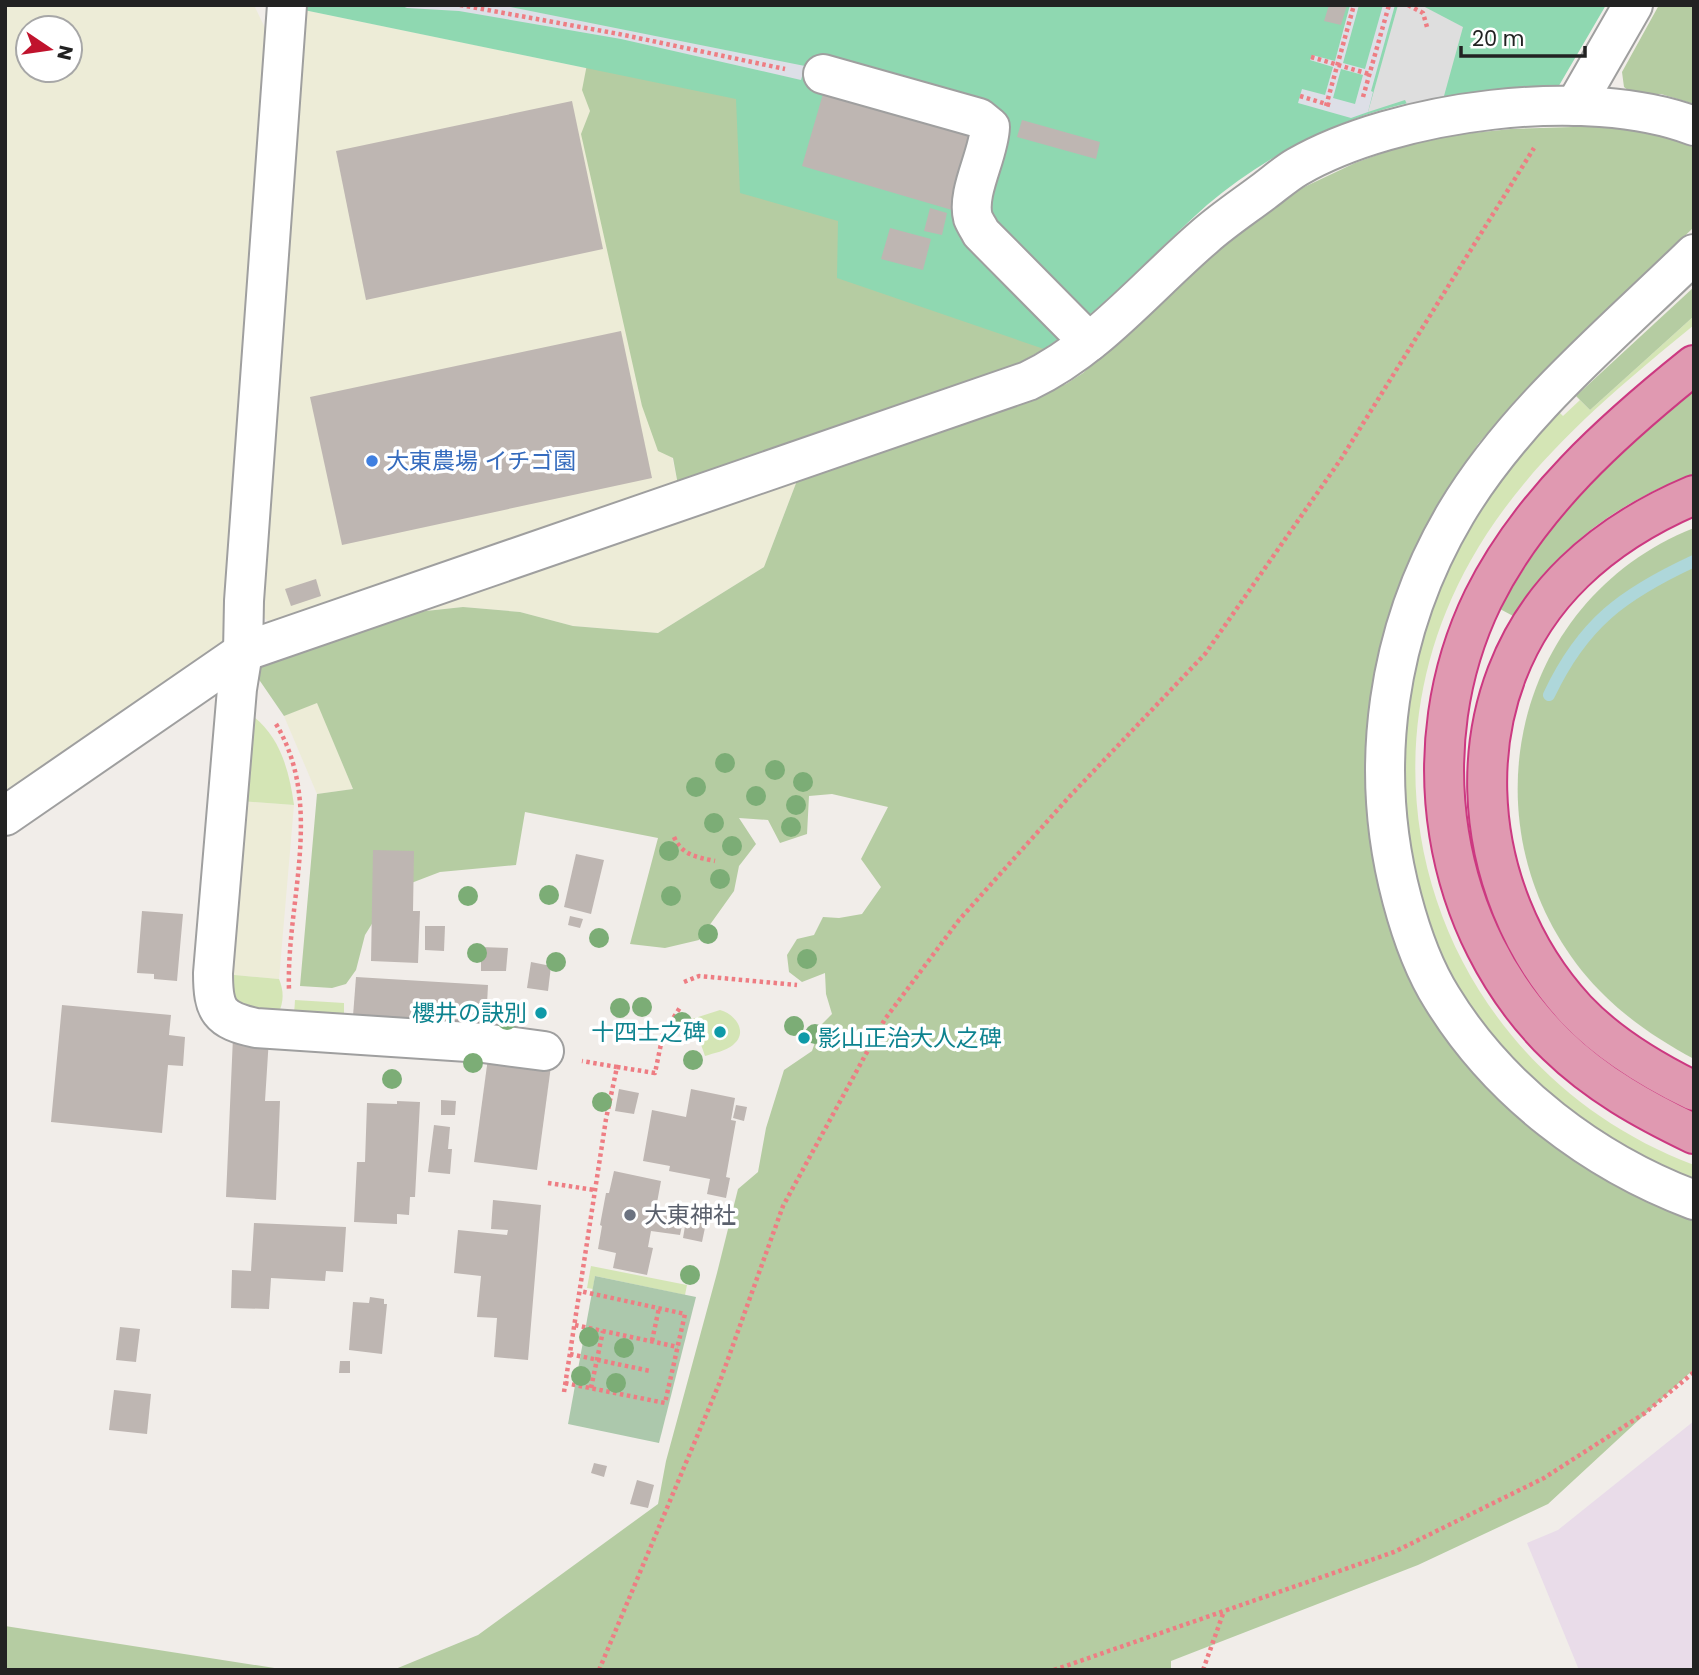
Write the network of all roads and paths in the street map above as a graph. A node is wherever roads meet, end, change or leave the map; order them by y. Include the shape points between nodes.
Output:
1 (460, 5) edge
2 (1354, 5) edge
3 (1389, 5) edge
4 (1408, 5) edge
5 (1633, 5) edge
6 (286, 6) edge
7 (1427, 27) dead end
8 (1311, 58) dead end
9 (1338, 65) junction
10 (823, 74) joint
11 (1369, 74) junction
12 (1300, 96) dead end
13 (1329, 104) junction
14 (1575, 106) junction
15 (1360, 108) dead end
16 (1325, 111) dead end
17 (1694, 126) edge
18 (1694, 254) edge
19 (1088, 342) junction
20 (1694, 365) edge
21 (1694, 495) edge
22 (243, 652) junction
23 (237, 689) junction
24 (5, 816) edge
25 (674, 836) dead end
26 (715, 861) dead end
27 (684, 982) dead end
28 (797, 985) dead end
29 (681, 1006) dead end
30 (284, 1030) junction
31 (544, 1051) dead end
32 (603, 1064) dead end
33 (617, 1067) junction
34 (1694, 1091) edge
35 (1694, 1134) edge
36 (548, 1183) dead end
37 (595, 1190) junction
38 (1694, 1200) edge
39 (580, 1291) junction
40 (659, 1308) junction
41 (575, 1325) junction
42 (603, 1331) junction
43 (652, 1341) junction
44 (678, 1347) junction
45 (570, 1354) junction
46 (597, 1360) junction
47 (650, 1371) dead end
48 (1694, 1372) edge
49 (565, 1383) junction
50 (591, 1388) junction
51 (564, 1392) dead end
52 (1224, 1610) junction
53 (599, 1670) edge
54 (1054, 1670) edge
55 (1203, 1670) edge

1 - 10 path
2 - 9 path
3 - 11 path
4 - 7 path via 1423,13
5 - 14 street
6 - 22 street
8 - 9 path
9 - 11 path
9 - 13 path
10 - 19 street via 979,118 990,127 972,200 974,219 981,233
11 - 15 path
12 - 13 path
13 - 16 path
14 - 17 street via 1645,112
14 - 19 street via 1430,119 1336,148 1296,167 1203,237
14 - 53 path via 1542,134 1342,459 1205,654 959,920 885,1019 783,1206 719,1384
18 - 38 street via 1511,435 1455,515 1416,595 1402,639 1391,688 1384,770 1390,846 1405,911 1427,971 1463,1028 1511,1084 1574,1137 1639,1177
19 - 22 street via 1055,368 1028,381
20 - 35 highway via 1595,450 1543,508 1500,568 1455,673 1444,766 1447,822 1457,869 1478,930 1509,987 1557,1044 1585,1069 1618,1094
21 - 34 highway via 1630,527 1599,549 1548,602 1510,666 1490,737 1487,774 1491,837 1502,886 1547,973 1605,1037
22 - 23 street
22 - 24 street
23 - 30 path via 272,717 291,755 300,791 302,823
23 - 30 street via 214,1002 222,1016 237,1024
25 - 26 path via 687,854
27 - 28 path via 699,976
29 - 33 path via 663,1034 655,1073
30 - 31 street
32 - 33 path
33 - 37 path
36 - 37 path
37 - 39 path
39 - 40 path
39 - 41 path
40 - 43 path
40 - 44 path via 685,1314
41 - 42 path
41 - 45 path
42 - 43 path
42 - 46 path
43 - 44 path
44 - 50 path via 665,1404
45 - 46 path
45 - 49 path
46 - 47 path
46 - 50 path
48 - 52 path via 1644,1413 1544,1478 1394,1552
49 - 50 path
49 - 51 path
52 - 54 path
52 - 55 path

